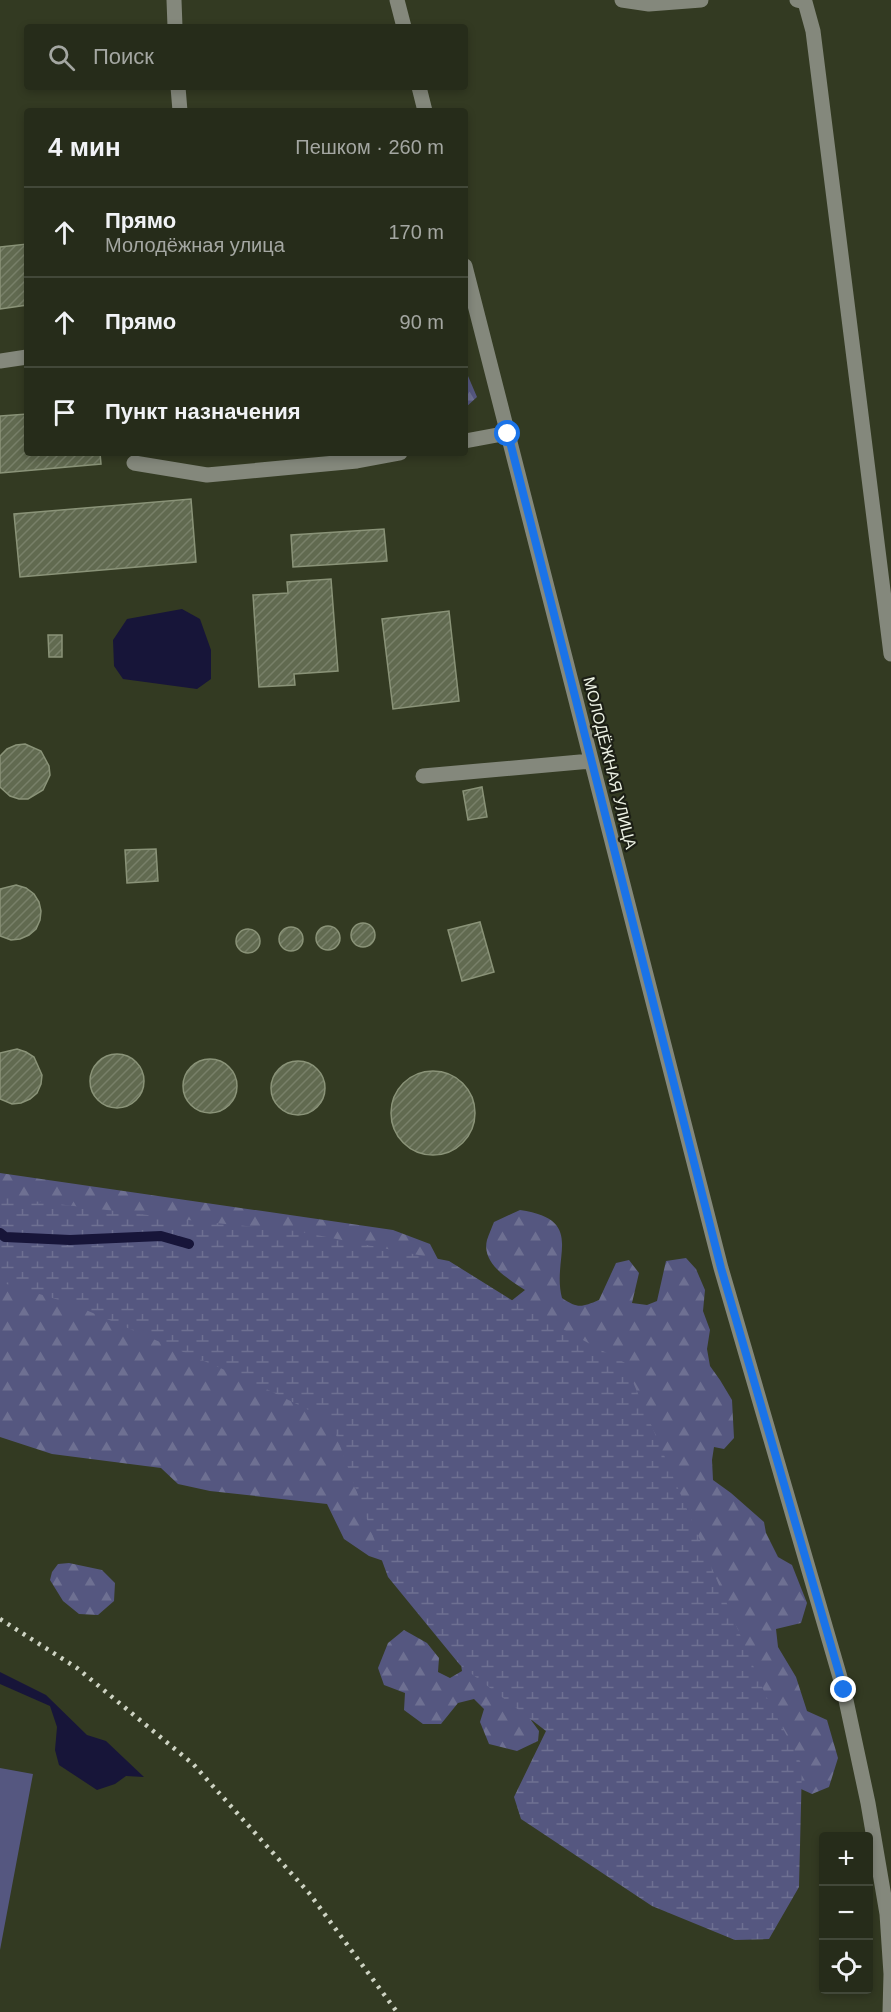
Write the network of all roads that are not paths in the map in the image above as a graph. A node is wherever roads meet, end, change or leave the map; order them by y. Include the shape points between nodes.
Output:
1 (174, 0) edge
2 (397, 0) edge
3 (622, 0) edge
4 (701, 0) edge
5 (797, 0) edge
6 (175, 24) edge
7 (403, 24) edge
8 (178, 90) edge
9 (420, 90) edge
10 (180, 108) edge
11 (424, 108) edge
12 (468, 278) edge
13 (24, 357) edge
14 (0, 361) edge
15 (508, 434) junction
16 (468, 441) edge
17 (384, 456) edge
18 (134, 463) dead end
19 (891, 654) edge
20 (591, 761) junction
21 (423, 776) dead end
22 (890, 2012) edge

1 - 6 street
2 - 7 street
3 - 4 street via 650,4
5 - 19 street via 805,2 813,31
8 - 10 street
9 - 11 street
12 - 15 street, МОЛОДЁЖНАЯ УЛИЦА
13 - 14 street
15 - 16 street
15 - 20 street, МОЛОДЁЖНАЯ УЛИЦА
17 - 18 street via 207,476
20 - 21 street
20 - 22 street, МОЛОДЁЖНАЯ УЛИЦА via 721,1268 844,1690 887,1914

